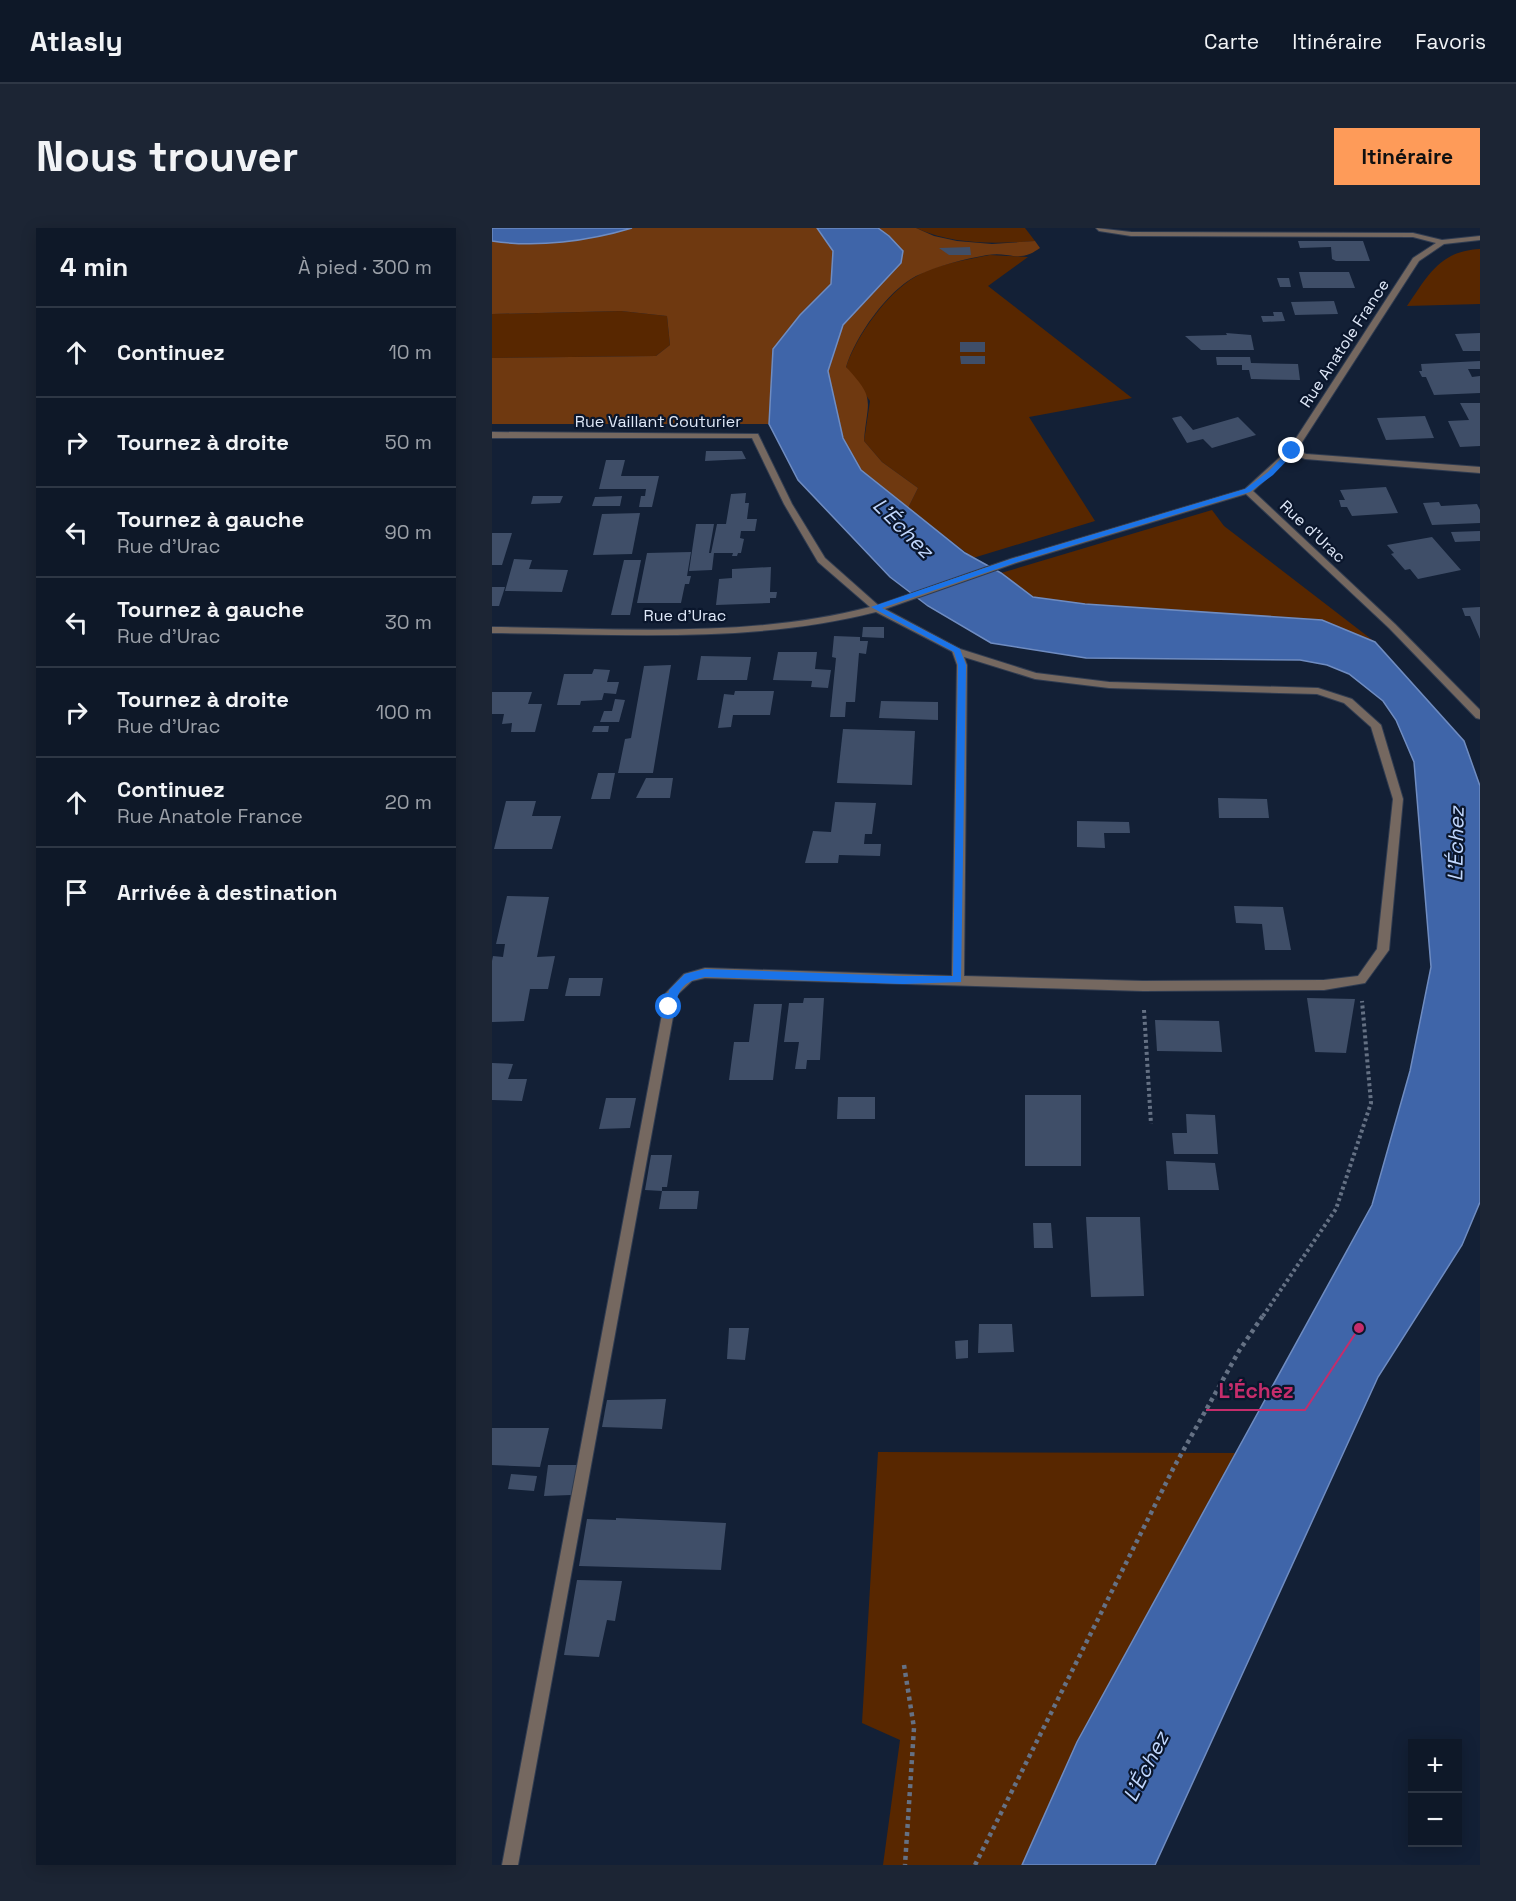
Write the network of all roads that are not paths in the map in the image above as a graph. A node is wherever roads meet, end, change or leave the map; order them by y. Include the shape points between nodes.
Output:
1 (1099, 229) edge
2 (1480, 238) edge
3 (1442, 242) junction
4 (492, 435) edge
5 (1292, 451) junction
6 (1480, 470) edge
7 (1248, 491) junction
8 (875, 607) junction
9 (492, 630) edge
10 (957, 651) junction
11 (1480, 716) edge
12 (958, 980) junction
13 (510, 1865) edge

1 - 3 street via 1131,234 1413,234
2 - 3 street, Rue Anatole France
3 - 5 street, Rue Anatole France via 1416,260
4 - 8 street, Rue Vaillant Couturier via 755,436 821,560
5 - 6 street via 1305,456
5 - 7 street, Rue Anatole France
7 - 8 street, Rue d'Urac
7 - 11 street, Rue d'Urac via 1392,626
8 - 9 street, Rue d'Urac via 829,619 758,629
8 - 10 street
10 - 12 street via 962,665
10 - 12 street via 1035,676 1109,685 1318,691 1348,701 1376,725 1398,800 1383,950 1360,980 1324,985 1143,986
12 - 13 street via 705,973 688,977 672,993

